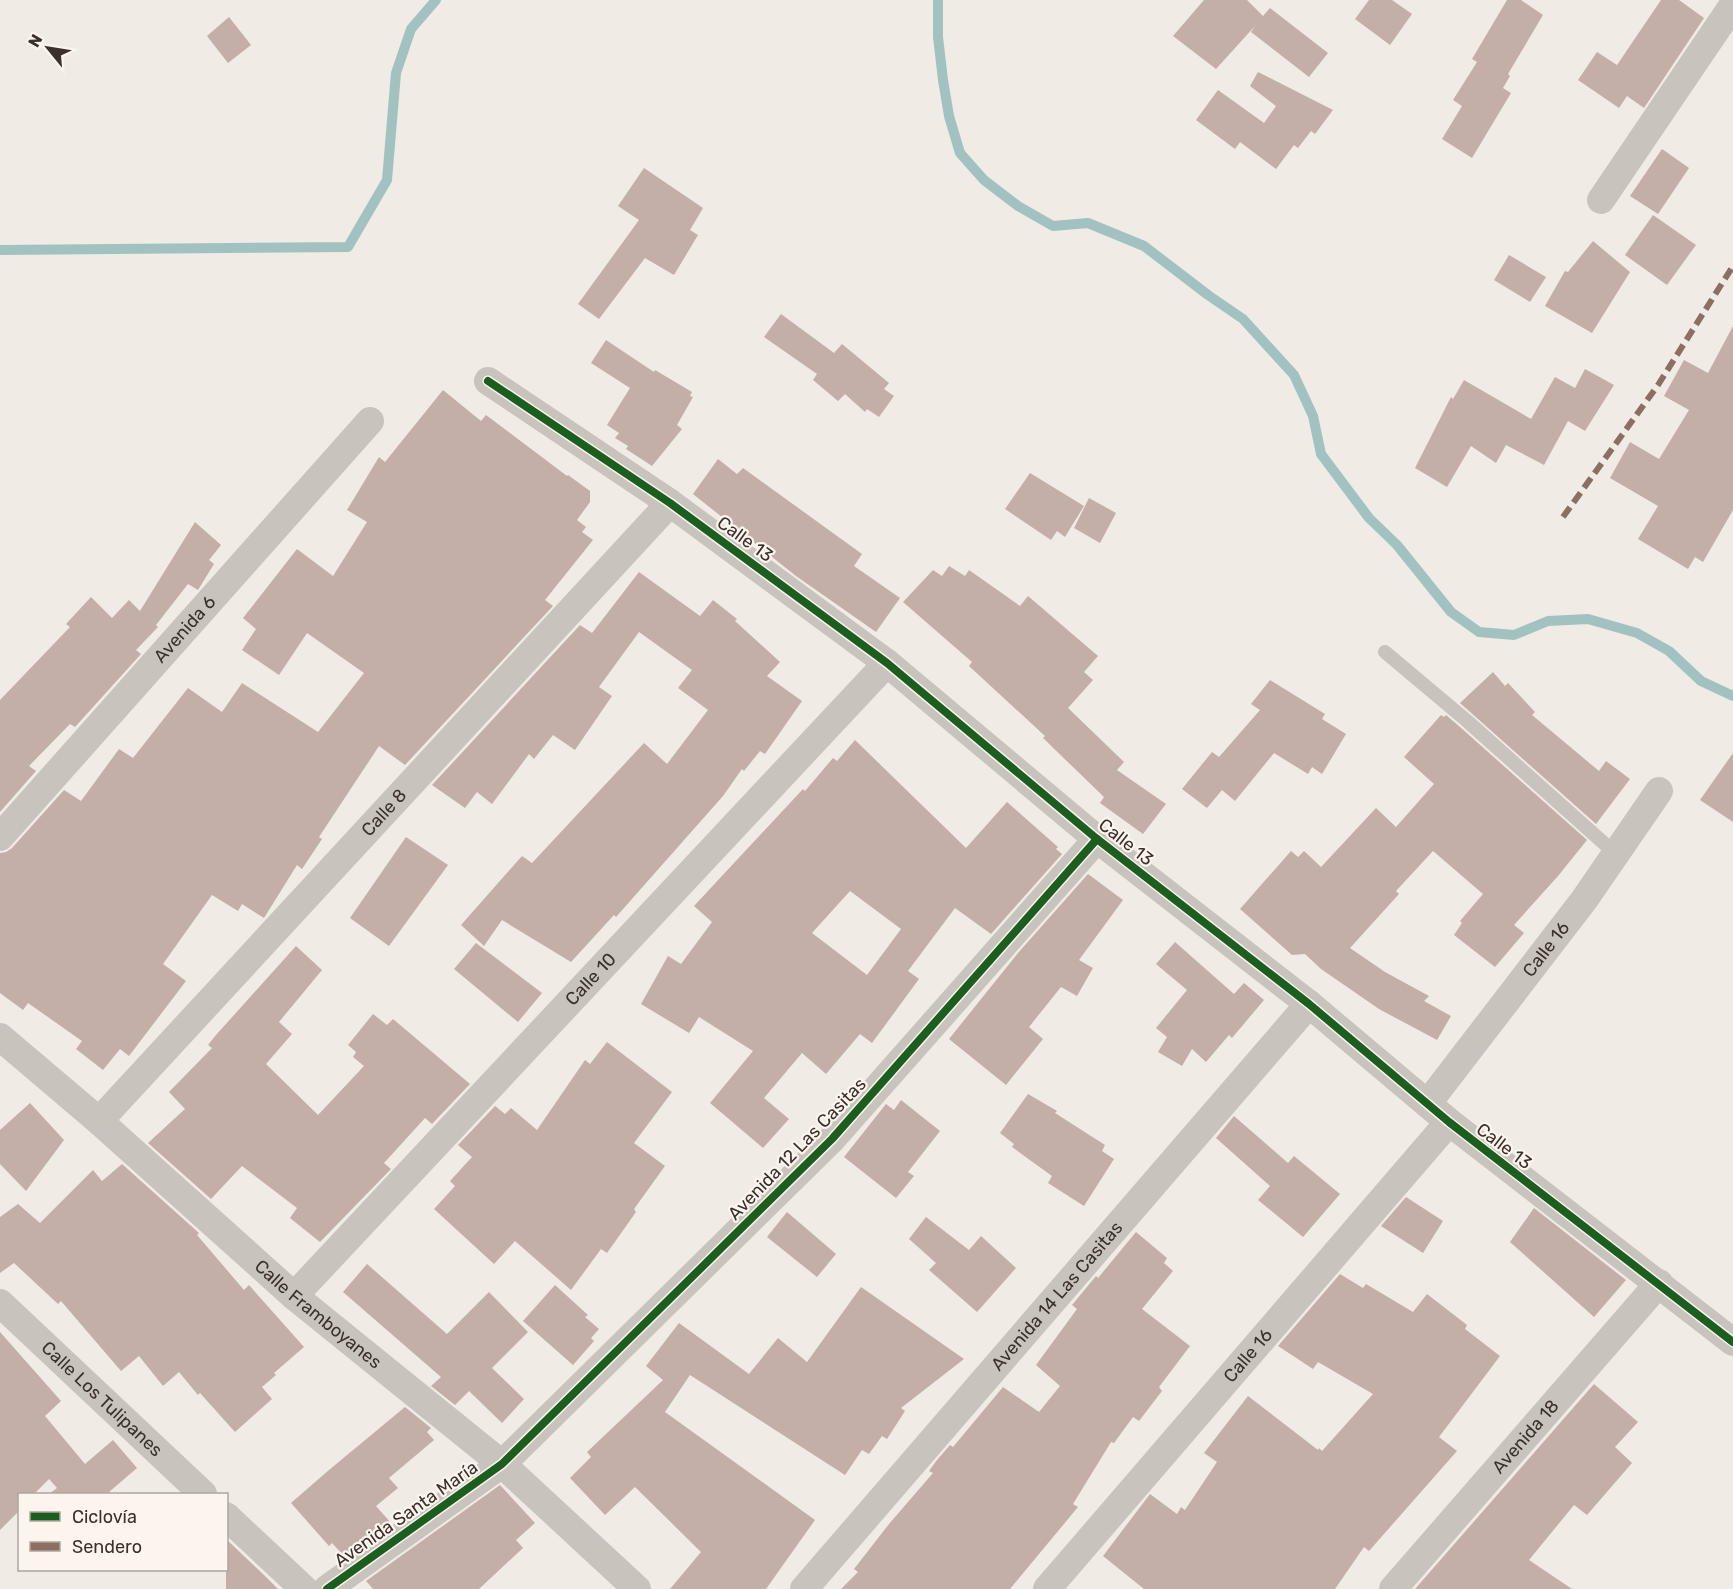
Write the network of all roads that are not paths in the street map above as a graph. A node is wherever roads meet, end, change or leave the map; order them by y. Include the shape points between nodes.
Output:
1 (1733, 5) edge
2 (1601, 200) dead end
3 (488, 381) dead end
4 (370, 421) dead end
5 (670, 502) junction
6 (1384, 652) dead end
7 (887, 663) junction
8 (1659, 791) dead end
9 (0, 837) edge
10 (1097, 839) junction
11 (1616, 854) junction
12 (1309, 1004) junction
13 (0, 1037) edge
14 (10, 1064) edge
15 (1428, 1103) junction
16 (99, 1121) junction
17 (1449, 1122) junction
18 (1659, 1283) junction
19 (294, 1296) junction
20 (0, 1303) edge
21 (1733, 1342) edge
22 (502, 1464) junction
23 (203, 1493) edge
24 (228, 1518) edge
25 (304, 1589) edge
26 (327, 1589) edge
27 (637, 1589) edge
28 (804, 1589) edge
29 (1047, 1589) edge
30 (1393, 1589) edge

1 - 2 street
3 - 5 street, Calle 13
4 - 9 street, Avenida 6
5 - 7 street, Calle 13
5 - 16 street, Calle 8
6 - 11 lane
7 - 10 street, Calle 13
7 - 19 street, Calle 10
8 - 11 street, Calle 16
10 - 12 street, Calle 13
10 - 22 street, Avenida 12 Las Casitas via 832,1139
11 - 15 street, Calle 16
12 - 15 street, Calle 13
12 - 28 street, Avenida 14 Las Casitas
13 - 14 street, Calle Framboyanes
14 - 16 street, Calle Framboyanes
15 - 17 street, Calle 13
16 - 19 street, Calle Framboyanes
17 - 18 street, Calle 13
17 - 29 street, Calle 16
18 - 21 street, Calle 13
18 - 30 street, Avenida 18
19 - 22 street, Calle Framboyanes
20 - 23 street, Calle Los Tulipanes
22 - 26 street, Avenida Santa María
22 - 27 street, Calle Framboyanes
24 - 25 street

